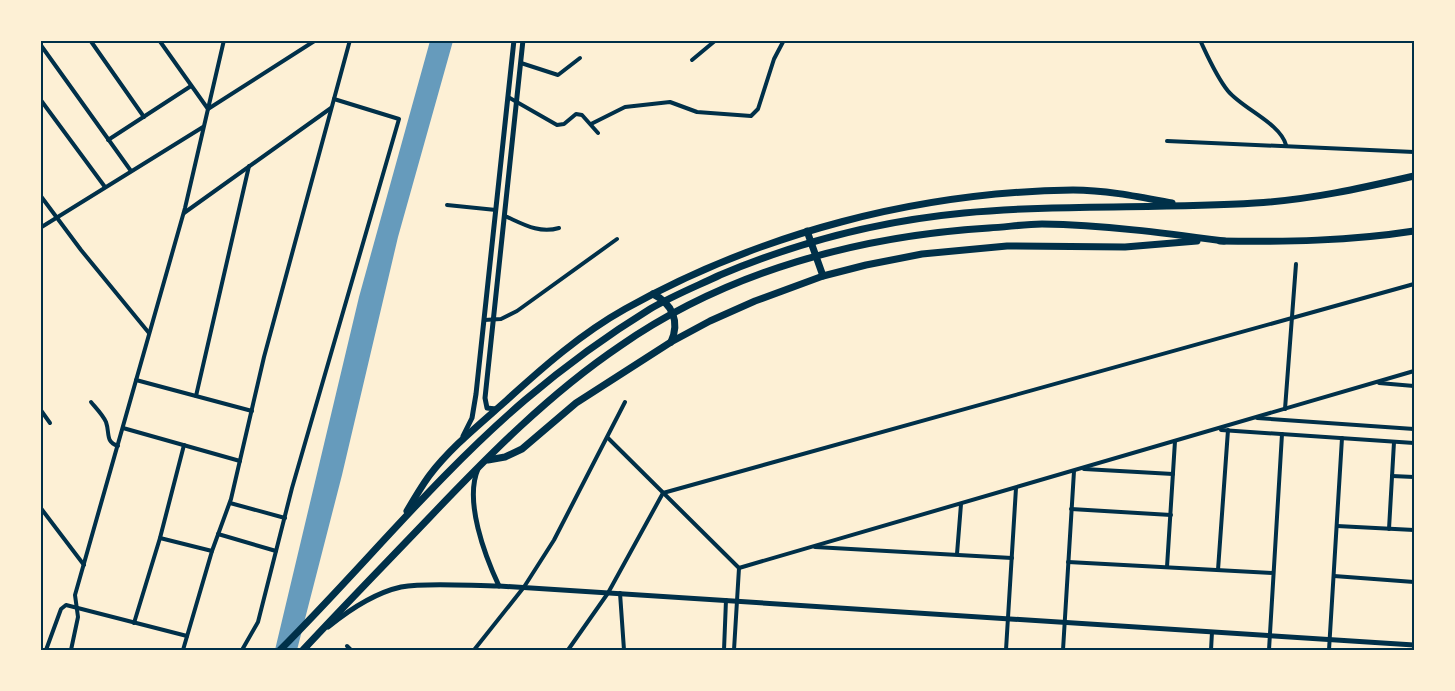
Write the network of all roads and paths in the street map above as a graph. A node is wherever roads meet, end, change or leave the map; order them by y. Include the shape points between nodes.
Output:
1 (90, 40) edge
2 (159, 40) edge
3 (224, 40) edge
4 (316, 40) edge
5 (351, 40) edge
6 (514, 40) edge
7 (524, 40) edge
8 (716, 40) edge
9 (784, 40) edge
10 (1200, 40) edge
11 (709, 43) edge
12 (40, 44) edge
13 (580, 58) dead end
14 (692, 60) dead end
15 (521, 63) junction
16 (191, 86) junction
17 (508, 97) junction
18 (40, 99) edge
19 (334, 99) junction
20 (518, 101) junction
21 (331, 108) junction
22 (208, 109) junction
23 (144, 117) junction
24 (591, 124) junction
25 (204, 126) junction
26 (598, 133) dead end
27 (108, 140) junction
28 (1167, 141) dead end
29 (1286, 145) junction
30 (1414, 152) edge
31 (249, 166) junction
32 (131, 171) junction
33 (1414, 176) edge
34 (105, 187) junction
35 (40, 195) edge
36 (447, 205) dead end
37 (1205, 205) junction
38 (497, 210) junction
39 (183, 213) junction
40 (505, 216) junction
41 (56, 217) junction
42 (40, 228) edge
43 (560, 228) dead end
44 (807, 231) junction
45 (1414, 231) edge
46 (617, 239) dead end
47 (1224, 241) junction
48 (1296, 264) dead end
49 (823, 276) junction
50 (1414, 284) edge
51 (653, 294) junction
52 (1292, 318) junction
53 (484, 320) junction
54 (492, 320) junction
55 (149, 333) junction
56 (671, 342) junction
57 (1414, 371) edge
58 (136, 380) junction
59 (1376, 382) junction
60 (1414, 386) edge
61 (196, 396) junction
62 (91, 402) dead end
63 (625, 402) dead end
64 (40, 409) edge
65 (497, 409) junction
66 (1285, 409) junction
67 (252, 411) junction
68 (1254, 418) junction
69 (50, 423) dead end
70 (123, 428) junction
71 (1216, 429) junction
72 (1414, 429) edge
73 (1228, 430) junction
74 (1282, 434) junction
75 (608, 438) junction
76 (1342, 438) junction
77 (1175, 441) junction
78 (1394, 442) junction
79 (1414, 443) edge
80 (184, 445) junction
81 (118, 446) junction
82 (449, 454) junction
83 (240, 461) junction
84 (481, 464) junction
85 (1081, 469) junction
86 (1074, 471) junction
87 (1173, 474) junction
88 (1392, 476) junction
89 (1414, 477) edge
90 (1016, 488) junction
91 (663, 493) junction
92 (230, 503) junction
93 (961, 504) junction
94 (40, 507) edge
95 (1071, 509) junction
96 (1171, 515) junction
97 (285, 518) junction
98 (1337, 526) junction
99 (394, 529) junction
100 (1389, 529) junction
101 (1414, 530) edge
102 (218, 534) junction
103 (160, 538) junction
104 (811, 547) junction
105 (212, 551) junction
106 (276, 551) junction
107 (957, 554) junction
108 (1012, 558) junction
109 (1068, 562) junction
110 (84, 565) junction
111 (1167, 567) junction
112 (739, 568) junction
113 (1218, 570) junction
114 (1273, 573) junction
115 (1334, 576) junction
116 (1414, 582) edge
117 (499, 586) junction
118 (524, 587) junction
119 (608, 593) junction
120 (620, 593) junction
121 (726, 600) junction
122 (737, 601) junction
123 (77, 607) junction
124 (1008, 619) junction
125 (1065, 622) junction
126 (134, 623) junction
127 (1212, 632) junction
128 (187, 636) junction
129 (1269, 636) junction
130 (314, 639) junction
131 (1330, 640) junction
132 (1414, 645) edge
133 (347, 646) dead end
134 (572, 648) edge
135 (304, 650) edge
136 (46, 651) edge
137 (71, 651) edge
138 (183, 651) edge
139 (242, 651) edge
140 (280, 651) edge
141 (351, 651) edge
142 (474, 651) edge
143 (568, 651) edge
144 (624, 651) edge
145 (724, 651) edge
146 (734, 651) edge
147 (1006, 651) edge
148 (1063, 651) edge
149 (1211, 651) edge
150 (1269, 651) edge
151 (1329, 651) edge

1 - 23 street
2 - 16 street
3 - 22 street
4 - 22 street
5 - 19 street
6 - 17 street
7 - 15 street
8 - 11 street
9 - 24 street via 758,109 751,116 697,112 670,102 625,107
10 - 29 street via 1228,91 1278,131
11 - 14 street
12 - 27 street
13 - 15 street via 558,75
15 - 20 street
16 - 22 street
16 - 23 street
17 - 20 street
17 - 38 street
18 - 34 street
19 - 21 street
19 - 97 street via 399,119
20 - 24 street via 557,125 579,114
20 - 40 street
21 - 31 street
21 - 67 street
22 - 25 street
23 - 27 street
24 - 26 street
25 - 32 street
25 - 39 street
27 - 32 street
28 - 29 street
29 - 30 street
31 - 39 street
31 - 61 street
32 - 34 street
33 - 37 highway via 1285,200
34 - 41 street
35 - 41 street
36 - 38 street
37 - 44 highway via 1074,190 926,204
37 - 99 highway via 932,216 872,226 750,262 653,308 564,368 522,402
38 - 53 street
39 - 55 street
40 - 43 street via 537,230
40 - 54 street
41 - 42 street
41 - 55 street
44 - 49 highway
44 - 51 highway via 730,259
45 - 47 highway via 1342,240
46 - 54 street via 516,311
47 - 49 highway via 1125,247 996,247 922,254
47 - 84 highway via 1102,227 1027,225 881,240 808,258 748,279 660,320 620,345 531,415
48 - 52 street
49 - 56 highway via 755,301
50 - 52 street
51 - 56 highway via 666,302 674,314
51 - 65 highway via 600,325
52 - 66 street
52 - 91 street
53 - 54 street
53 - 82 street via 472,418
54 - 65 street via 485,398 487,408
55 - 58 street
56 - 84 highway via 576,404 522,449
57 - 59 street
58 - 61 street
58 - 70 street
59 - 60 street
59 - 66 street
61 - 67 street
62 - 81 street via 104,418 111,443
63 - 75 street
64 - 69 street
65 - 82 highway
66 - 68 street
67 - 83 street
68 - 71 street
68 - 72 street
70 - 80 street
70 - 81 street
71 - 73 street
71 - 77 street
73 - 74 street
73 - 113 street
74 - 76 street
74 - 114 street
75 - 91 street
75 - 118 street via 554,540
76 - 78 street
76 - 98 street
77 - 85 street
77 - 87 street
78 - 79 street
78 - 88 street
80 - 83 street
80 - 103 street
81 - 110 street
82 - 99 highway
83 - 92 street
84 - 117 street via 474,488 477,520 485,554
84 - 130 highway
85 - 86 street
85 - 87 street
86 - 90 street
86 - 95 street
87 - 96 street
88 - 89 street
88 - 100 street
90 - 93 street
90 - 108 street
91 - 112 street
91 - 119 street
92 - 97 street
92 - 102 street
93 - 104 street
93 - 107 street
94 - 110 street
95 - 96 street
95 - 109 street
96 - 111 street
97 - 106 street
98 - 100 street
98 - 115 street
99 - 140 highway
100 - 101 street
102 - 105 street
102 - 106 street
103 - 105 street
103 - 126 street
104 - 107 street
104 - 112 street
105 - 128 street
106 - 139 street via 258,622
107 - 108 street
108 - 124 street
109 - 111 street
109 - 125 street
110 - 123 street via 75,597
111 - 113 street
112 - 122 street
113 - 114 street
114 - 129 street
115 - 116 street
115 - 131 street
117 - 118 street
117 - 130 street via 401,587 353,609
118 - 119 street
118 - 142 street
119 - 120 street
119 - 134 street
120 - 121 street
120 - 144 street
121 - 122 street
121 - 145 street
122 - 124 street
122 - 146 street
123 - 126 street
123 - 136 street via 63,606
123 - 137 street
124 - 125 street
124 - 147 street
125 - 127 street
125 - 148 street
126 - 128 street
127 - 129 street
127 - 149 street
128 - 138 street
129 - 131 street
129 - 150 street
130 - 135 highway
131 - 132 street
131 - 151 street
133 - 141 street
134 - 143 street

